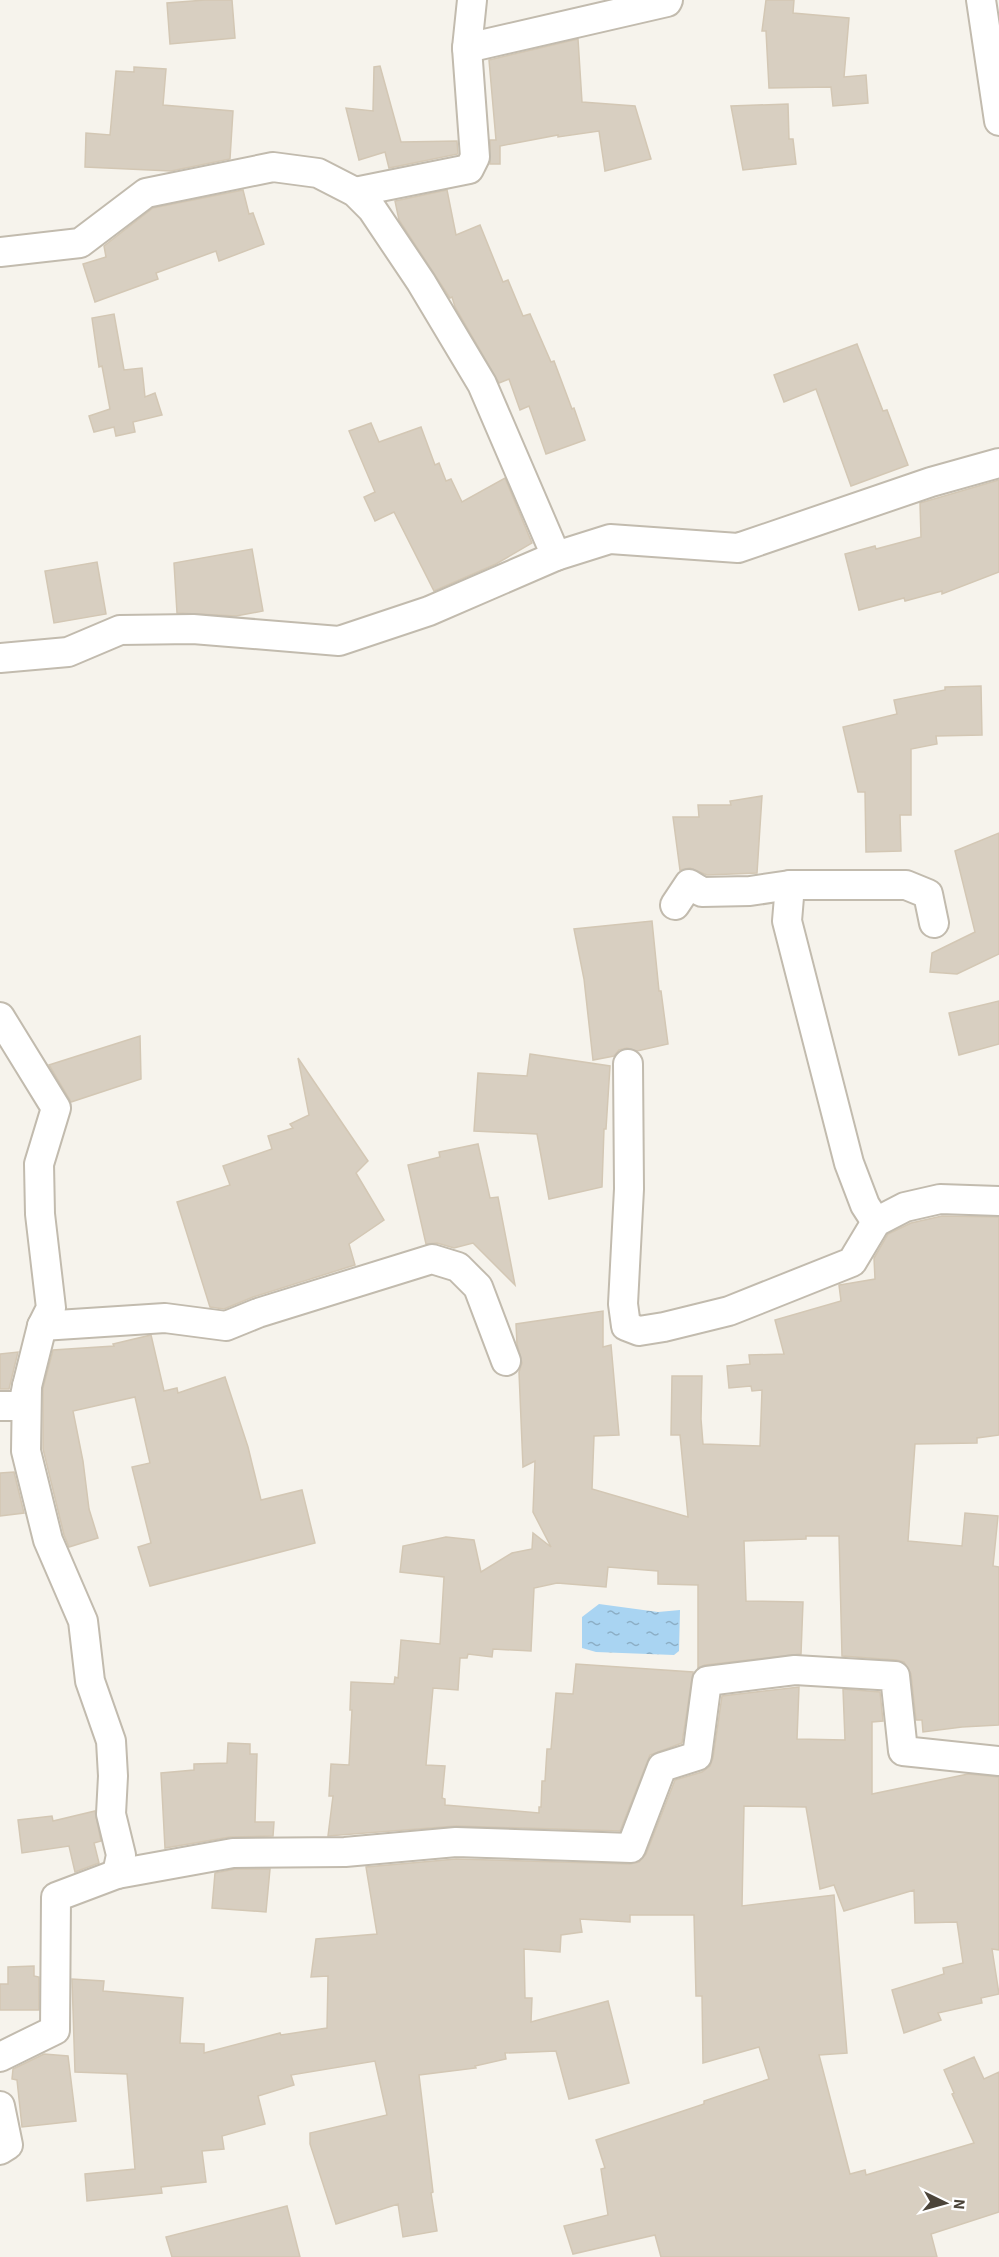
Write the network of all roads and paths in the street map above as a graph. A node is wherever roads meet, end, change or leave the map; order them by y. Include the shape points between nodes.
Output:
1 (472, 0) edge
2 (668, 0) edge
3 (981, 0) edge
4 (467, 48) junction
5 (999, 122) edge
6 (355, 192) junction
7 (0, 252) edge
8 (999, 463) edge
9 (556, 556) junction
10 (0, 658) edge
11 (790, 885) junction
12 (675, 905) dead end
13 (934, 923) dead end
14 (0, 1017) edge
15 (628, 1064) dead end
16 (999, 1202) edge
17 (876, 1222) junction
18 (42, 1326) junction
19 (506, 1361) dead end
20 (27, 1386) junction
21 (0, 1406) edge
22 (999, 1761) edge
23 (117, 1874) junction
24 (0, 2057) edge
25 (0, 2106) edge
26 (0, 2150) edge

1 - 4 street
2 - 4 street
3 - 5 street
4 - 6 street via 475,157 469,169
6 - 7 street via 318,173 273,167 146,193 80,243
6 - 9 street via 372,209 421,282 482,384
8 - 9 street via 738,548 610,539
9 - 10 street via 429,611 339,641 203,630 120,630 68,652
11 - 12 street via 702,892 689,884
11 - 13 street via 906,885 928,894
11 - 17 street via 787,921 849,1162 865,1205
14 - 18 street via 56,1108 39,1164 40,1214 51,1308
15 - 17 street via 629,1189 623,1304 626,1326 639,1330 664,1327 729,1311 852,1262
16 - 17 street via 940,1199 905,1207
18 - 19 street via 165,1318 226,1326 432,1259 458,1266 478,1287
18 - 20 street
20 - 21 street via 23,1406
20 - 23 street via 26,1451 48,1540 83,1621 90,1681 111,1741 111,1814 121,1855
22 - 23 street via 903,1751 895,1676 795,1670 707,1681 697,1756 662,1767 631,1848 456,1842 345,1852 233,1853
23 - 24 street via 56,1897 55,2030
25 - 26 street via 8,2145

